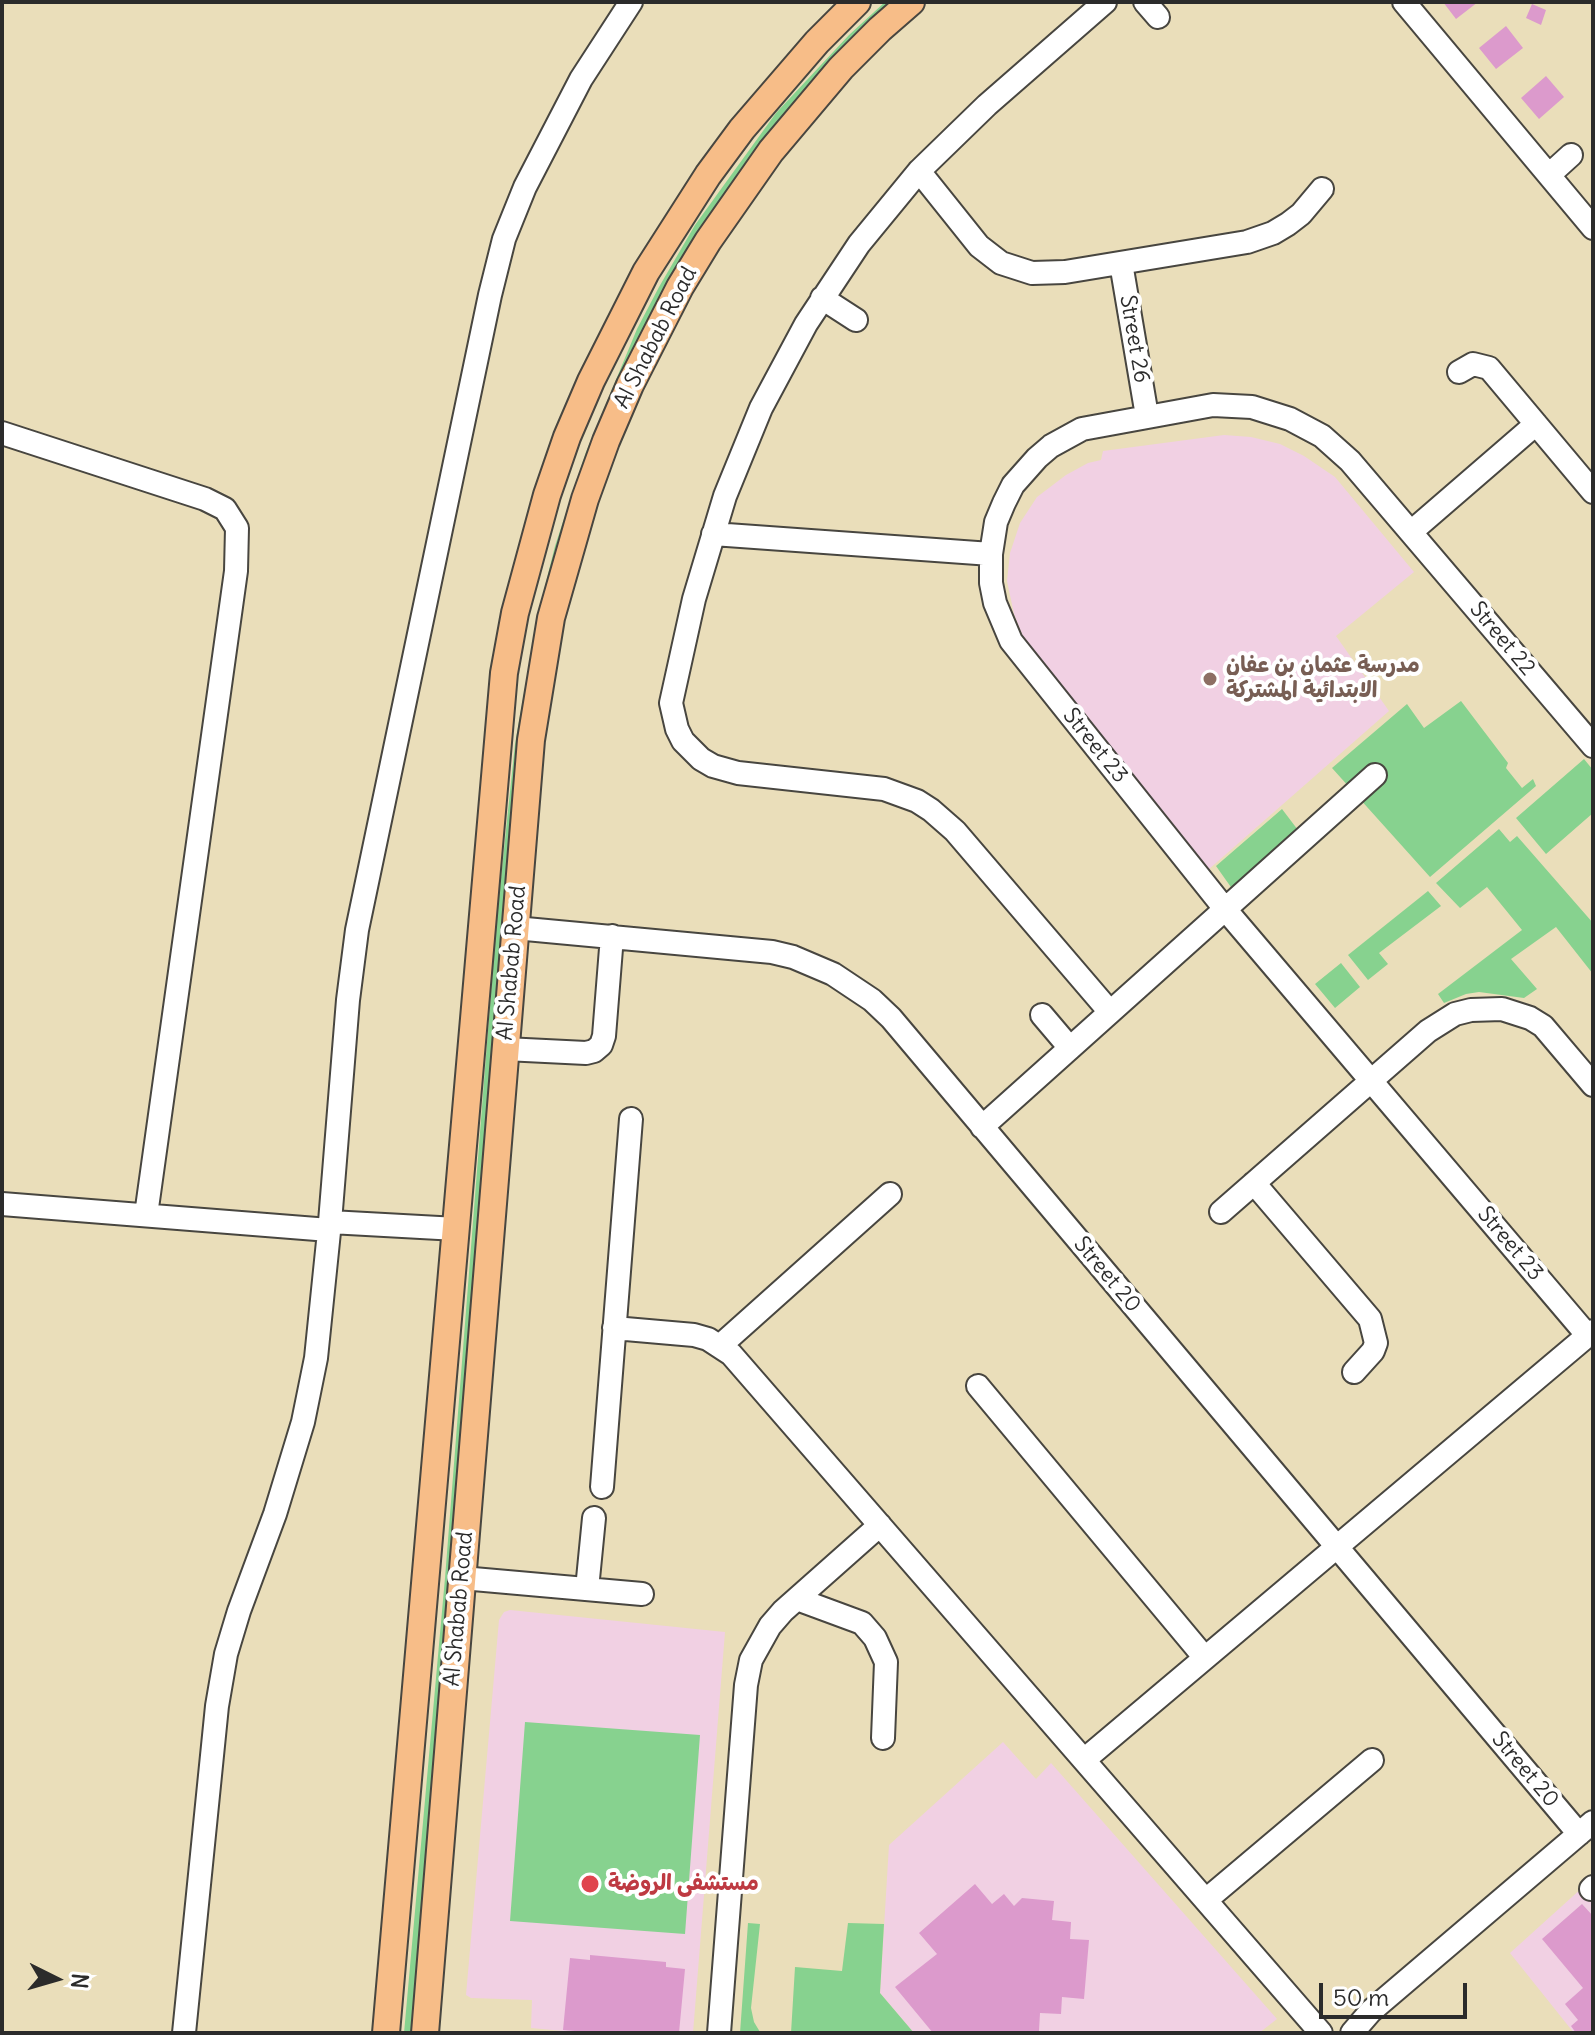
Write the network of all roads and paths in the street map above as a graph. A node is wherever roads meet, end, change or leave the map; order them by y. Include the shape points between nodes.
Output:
1 (631, 2) edge
2 (857, 2) edge
3 (911, 2) edge
4 (1105, 2) edge
5 (1404, 2) edge
6 (1571, 155) dead end
7 (919, 171) junction
8 (1549, 175) junction
9 (1322, 189) dead end
10 (1593, 228) edge
11 (1121, 263) junction
12 (822, 298) junction
13 (856, 320) dead end
14 (1459, 372) dead end
15 (1147, 416) junction
16 (1536, 424) junction
17 (2, 433) edge
18 (1593, 492) edge
19 (1411, 532) junction
20 (713, 534) junction
21 (991, 554) junction
22 (1593, 746) edge
23 (1375, 775) dead end
24 (1225, 909) junction
25 (515, 928) junction
26 (612, 936) junction
27 (1110, 1012) junction
28 (1042, 1015) dead end
29 (1070, 1048) junction
30 (505, 1049) junction
31 (1371, 1081) junction
32 (1593, 1085) edge
33 (631, 1119) dead end
34 (982, 1127) junction
35 (1254, 1183) junction
36 (890, 1194) dead end
37 (2, 1204) edge
38 (1221, 1212) dead end
39 (146, 1215) junction
40 (330, 1226) junction
41 (457, 1229) junction
42 (614, 1328) junction
43 (1590, 1334) edge
44 (721, 1345) junction
45 (1354, 1372) dead end
46 (978, 1386) dead end
47 (602, 1487) dead end
48 (594, 1518) dead end
49 (880, 1525) junction
50 (1336, 1547) junction
51 (462, 1578) junction
52 (587, 1589) junction
53 (642, 1594) dead end
54 (797, 1599) junction
55 (1205, 1658) junction
56 (883, 1738) dead end
57 (1084, 1760) junction
58 (1372, 1760) dead end
59 (1586, 1828) edge
60 (1206, 1900) junction
61 (184, 2033) edge
62 (386, 2033) edge
63 (425, 2033) edge
64 (719, 2033) edge
65 (1321, 2033) edge
66 (1352, 2033) edge

1 - 40 street via 581,79 525,187 490,295 357,930
2 - 41 main road, Al Shabab Road via 742,129 676,223 591,381 547,495 504,673
3 - 25 main road, Al Shabab Road via 841,68 738,195 680,287 630,385 585,499 551,618 531,740
4 - 7 street
5 - 8 street
6 - 8 street
7 - 11 street via 979,246 1008,266 1048,274
7 - 12 street
8 - 10 street
9 - 11 street via 1301,214 1261,238
11 - 15 street, Street 26
12 - 13 street
12 - 20 street via 761,408
14 - 16 street via 1473,364 1489,368
15 - 19 street, Street 23 via 1233,405 1290,419 1337,448
15 - 21 street, Street 23 via 1082,429 1037,458 1004,503
16 - 18 street
16 - 19 street
17 - 39 street via 205,499 225,509 237,528 236,571
19 - 22 street, Street 22
20 - 21 street
20 - 27 street via 672,690 677,729 692,751 725,771 867,786 917,801 955,831
21 - 24 street, Street 23 via 995,603 1011,641
23 - 24 street
24 - 27 street
24 - 31 street, Street 23
25 - 26 street, Street 20
25 - 30 main road, Al Shabab Road
26 - 30 street via 601,1045 586,1053
26 - 34 street, Street 20 via 772,952 833,974 891,1018
27 - 29 street
28 - 29 street
29 - 34 street
30 - 51 main road, Al Shabab Road
31 - 32 street via 1441,1021 1487,1008 1516,1012 1543,1026
31 - 35 street
31 - 43 street, Street 23
33 - 42 street
34 - 50 street, Street 20
35 - 38 street
35 - 45 street via 1373,1326 1373,1351
36 - 44 street
37 - 39 street
39 - 40 street
40 - 41 street
40 - 61 street via 316,1358 303,1422 226,1654
41 - 62 main road, Al Shabab Road
42 - 44 street via 694,1335
42 - 47 street
43 - 50 street
44 - 49 street
46 - 55 street
48 - 52 street
49 - 54 street
49 - 57 street
50 - 55 street
50 - 59 street, Street 20
51 - 52 street
51 - 63 main road, Al Shabab Road
52 - 53 street
54 - 56 street via 862,1623 875,1638 886,1662
54 - 64 street via 760,1642 746,1685
55 - 57 street
57 - 60 street
58 - 60 street
59 - 66 street via 1371,2011
60 - 65 street

